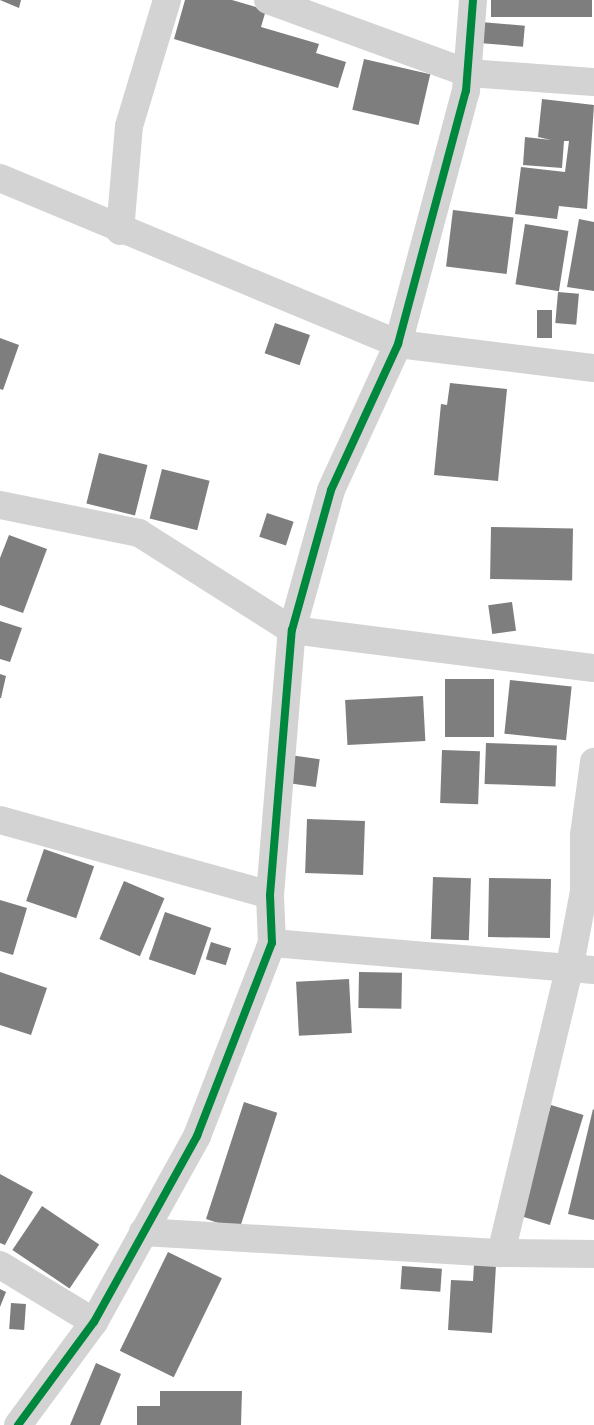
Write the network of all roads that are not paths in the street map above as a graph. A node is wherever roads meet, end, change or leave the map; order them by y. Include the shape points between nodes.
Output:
1 (167, 0) edge
2 (268, 0) edge
3 (473, 0) edge
4 (468, 73) junction
5 (594, 82) edge
6 (0, 178) edge
7 (120, 231) junction
8 (398, 344) junction
9 (594, 368) edge
10 (0, 505) edge
11 (292, 630) junction
12 (594, 668) edge
13 (594, 762) edge
14 (0, 820) edge
15 (270, 896) junction
16 (272, 943) junction
17 (582, 970) edge
18 (144, 1232) junction
19 (501, 1253) junction
20 (594, 1254) edge
21 (0, 1265) edge
22 (94, 1322) junction
23 (18, 1425) edge

1 - 7 street via 129,126
2 - 4 street
3 - 4 street
4 - 5 street
4 - 8 street
6 - 7 street
7 - 8 street
8 - 9 street
8 - 11 street via 331,490
10 - 11 street via 139,533
11 - 12 street
11 - 15 street
13 - 17 street via 584,835
14 - 15 street
15 - 16 street
16 - 17 street
16 - 18 street via 197,1136
17 - 19 street
18 - 19 street
18 - 22 street
19 - 20 street
21 - 22 street
22 - 23 street

